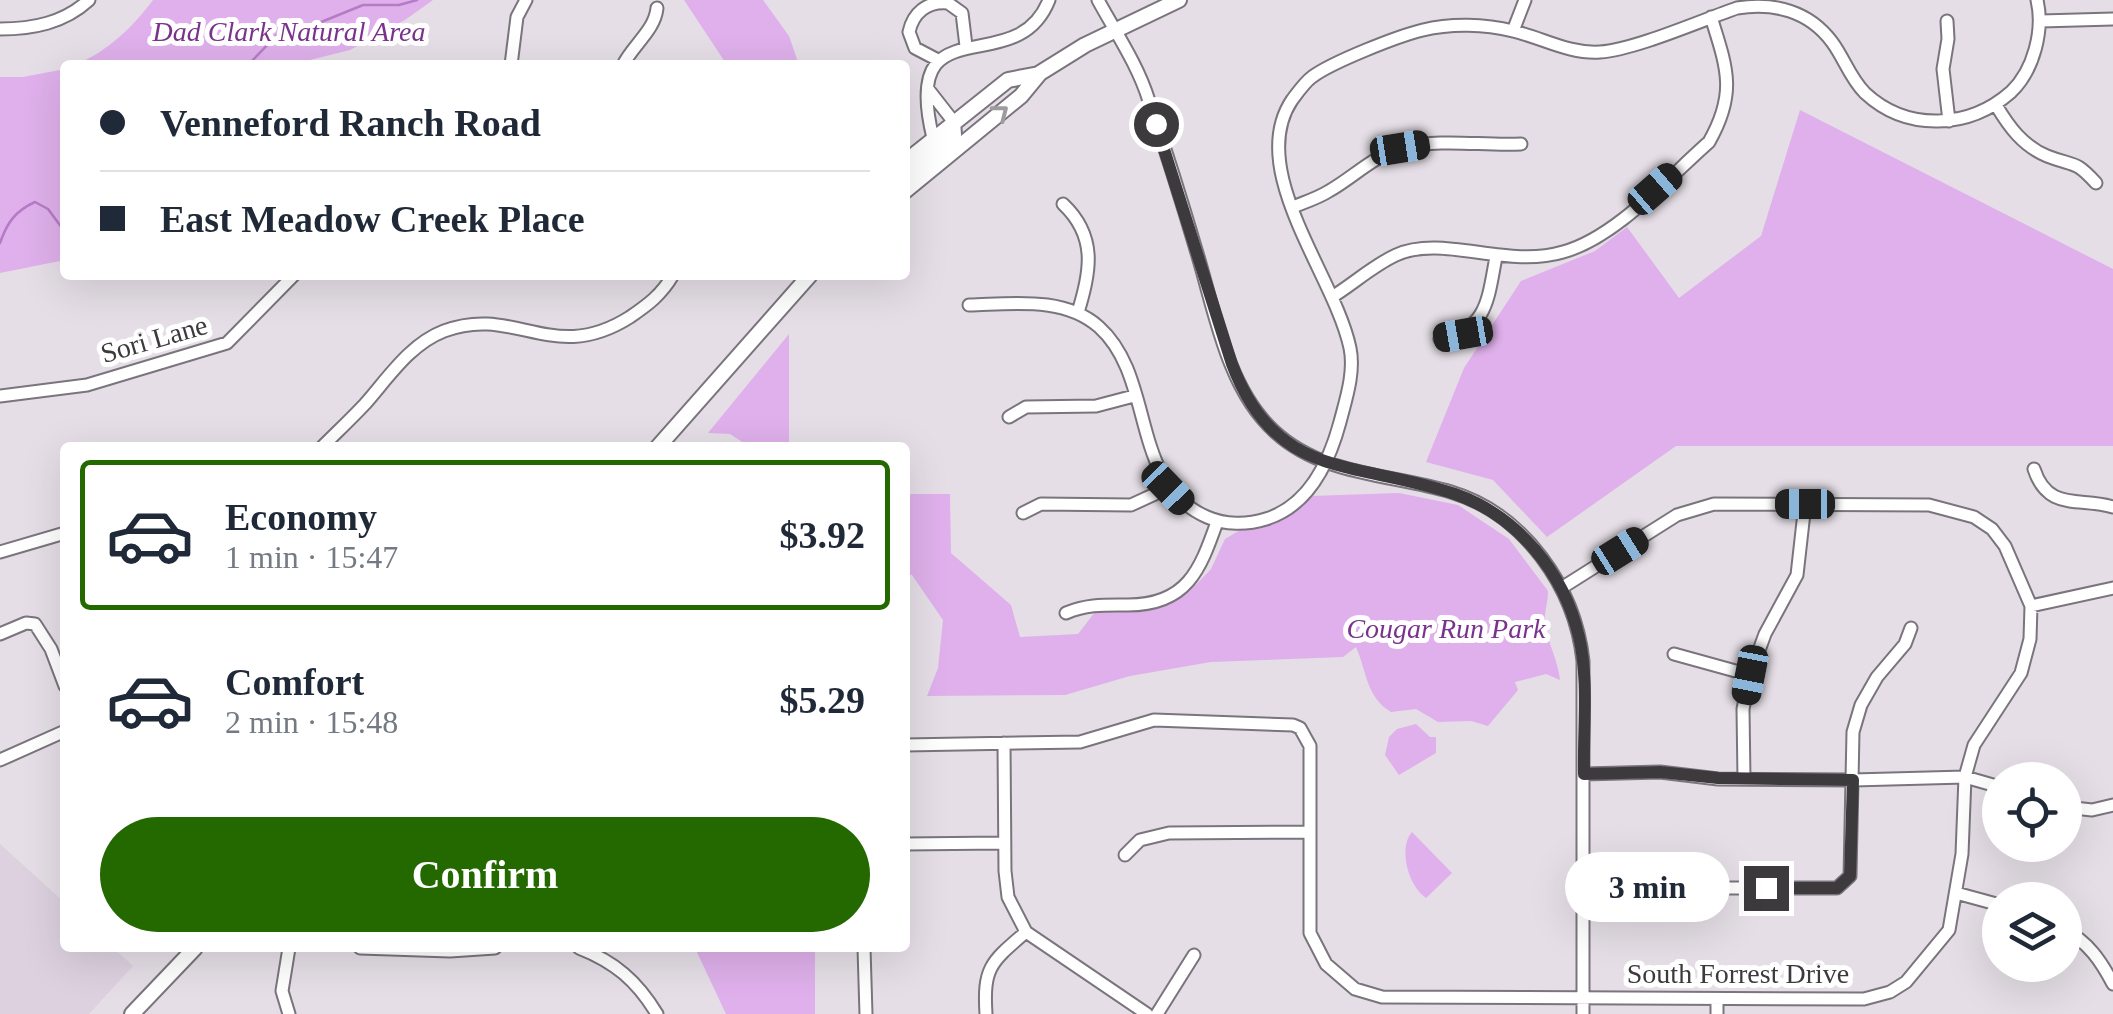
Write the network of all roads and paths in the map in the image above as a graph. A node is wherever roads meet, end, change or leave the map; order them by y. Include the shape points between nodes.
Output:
1 (89, 0) edge
2 (526, 0) edge
3 (1050, 0) edge
4 (1098, 0) edge
5 (1180, 0) edge
6 (1525, 0) edge
7 (2037, 0) edge
8 (657, 8) dead end
9 (1710, 17) junction
10 (2113, 19) edge
11 (1947, 21) dead end
12 (2041, 21) junction
13 (0, 29) edge
14 (1115, 30) junction
15 (1513, 30) junction
16 (966, 46) junction
17 (512, 60) edge
18 (626, 60) edge
19 (936, 60) junction
20 (1040, 74) junction
21 (928, 89) junction
22 (1996, 105) junction
23 (953, 121) junction
24 (1949, 121) junction
25 (933, 138) junction
26 (1520, 144) dead end
27 (910, 158) edge
28 (910, 173) edge
29 (2096, 184) dead end
30 (910, 187) edge
31 (1063, 204) dead end
32 (1293, 207) junction
33 (1496, 257) junction
34 (289, 280) edge
35 (670, 280) edge
36 (806, 280) edge
37 (1332, 297) junction
38 (968, 305) dead end
39 (1078, 312) junction
40 (1440, 338) dead end
41 (0, 396) edge
42 (1134, 396) junction
43 (1009, 416) dead end
44 (327, 442) edge
45 (662, 442) edge
46 (1327, 463) junction
47 (2034, 469) dead end
48 (1168, 488) junction
49 (1805, 504) junction
50 (2113, 507) edge
51 (1023, 513) dead end
52 (1216, 522) junction
53 (60, 534) edge
54 (0, 552) edge
55 (1562, 587) junction
56 (2113, 588) edge
57 (2030, 606) junction
58 (1066, 613) dead end
59 (1911, 628) dead end
60 (0, 634) edge
61 (1674, 654) dead end
62 (60, 673) edge
63 (1750, 675) junction
64 (60, 732) edge
65 (1004, 743) junction
66 (910, 745) edge
67 (0, 760) edge
68 (1584, 774) junction
69 (1965, 776) junction
70 (1744, 778) junction
71 (1853, 780) junction
72 (1982, 781) edge
73 (2113, 805) edge
74 (2082, 809) edge
75 (1310, 832) junction
76 (1002, 843) junction
77 (910, 844) edge
78 (1125, 856) dead end
79 (1660, 888) dead end
80 (1956, 893) junction
81 (1982, 900) edge
82 (1026, 932) junction
83 (2082, 941) edge
84 (190, 952) edge
85 (288, 952) edge
86 (588, 952) edge
87 (864, 952) edge
88 (1194, 954) dead end
89 (2113, 984) edge
90 (1583, 997) junction
91 (1717, 998) junction
92 (132, 1014) edge
93 (289, 1014) edge
94 (657, 1014) edge
95 (866, 1014) edge
96 (986, 1014) edge
97 (1146, 1014) edge
98 (1157, 1014) edge
99 (1583, 1014) edge
100 (1717, 1014) edge

1 - 13 street via 34,28
2 - 17 street
3 - 16 street via 1043,16 1020,35
4 - 14 street
5 - 14 main road
6 - 15 street
7 - 12 street
8 - 18 street
9 - 15 street via 1598,52 1570,50
9 - 24 street via 1757,4 1797,13 1832,42 1863,90 1884,108 1921,121
9 - 33 street via 1728,90 1708,142 1599,236 1549,256
10 - 12 street
11 - 24 street via 1942,69
12 - 22 street via 2027,69
14 - 20 main road
14 - 46 street via 1148,96 1242,391 1279,436
15 - 32 street via 1423,30 1309,78 1290,103 1280,134 1278,168
16 - 19 street
16 - 19 street via 962,13 948,3 930,5 916,14 908,32 915,48
19 - 21 street
20 - 23 main road via 1008,80
30 -> 20 main road
21 - 23 street
21 - 25 street
22 - 24 street
22 - 29 street via 2027,145 2079,165
23 - 25 main road
23 - 28 main road via 954,135
25 - 27 main road
26 - 32 street via 1452,140 1400,148
31 - 39 street via 1080,220 1089,254
32 - 37 street
33 - 37 street via 1448,248 1398,254
33 - 40 street via 1480,318 1463,334
34 - 41 street, Sori Lane via 227,344 87,385
35 - 44 street via 659,298 606,332 563,339 471,323 440,332 415,348
36 - 45 main road
37 - 46 street via 1352,370
38 - 39 street via 1045,304
39 - 42 street via 1114,343
42 - 43 street via 1096,406 1026,406
42 - 48 street
46 - 52 street via 1284,514 1250,524
46 - 55 street via 1478,504 1529,543
47 - 50 street via 2040,485 2057,498
48 - 51 street via 1131,505 1041,504
48 - 52 street via 1189,510
49 - 55 street, South Forrest Drive via 1714,504 1677,515
49 - 57 street, South Forrest Drive via 1929,505 1974,517 2005,546
49 - 63 street via 1797,574
52 - 58 street via 1202,566 1172,595
53 - 54 street
55 - 68 street via 1581,642
56 - 57 street
57 - 69 street, South Forrest Drive via 2021,673 1974,745
59 - 71 street via 1861,705 1853,732
60 - 62 street via 35,624
61 - 63 street
63 - 70 street via 1743,708
64 - 67 street
65 - 66 street, South Forrest Drive
65 - 75 street, South Forrest Drive via 1080,742 1154,720 1293,725 1310,746
65 - 76 street
68 - 70 street
68 - 90 street
69 - 71 street
69 - 72 street
69 - 80 street, South Forrest Drive
70 - 71 street
71 - 79 street via 1850,876 1837,888
73 - 74 street
75 - 78 street via 1169,833 1140,840
75 - 90 street, South Forrest Drive via 1310,933 1326,964 1355,989 1382,997
76 - 77 street
76 - 82 street via 1008,897
80 - 81 street
80 - 91 street, South Forrest Drive via 1949,930 1918,970 1890,992 1864,999
82 - 96 street via 998,956 984,982
82 - 97 street
83 - 89 street
84 - 92 main road
85 - 93 street via 282,991
86 - 94 street via 634,981
87 - 95 street
88 - 98 street
90 - 91 street, South Forrest Drive
90 - 99 street
91 - 100 street

